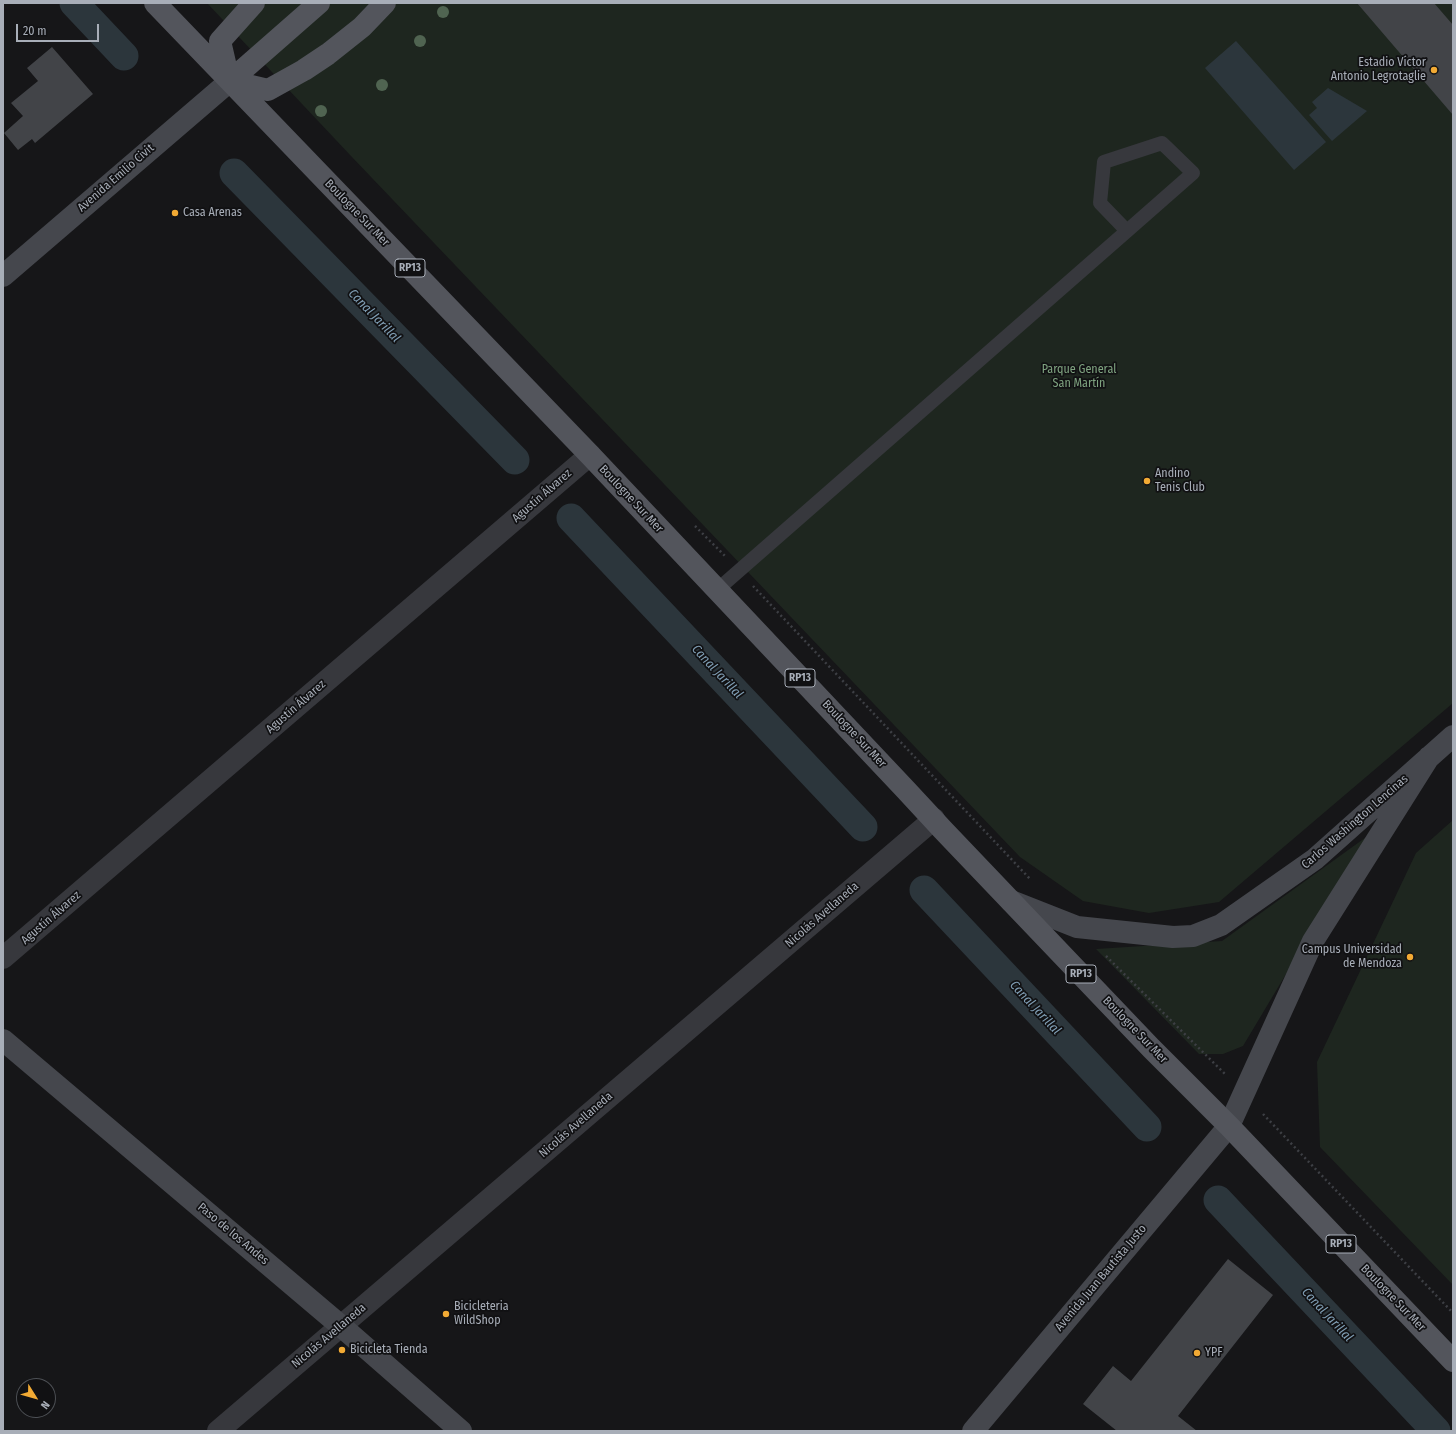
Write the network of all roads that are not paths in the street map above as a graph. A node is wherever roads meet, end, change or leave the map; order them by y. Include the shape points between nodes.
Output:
1 (155, 3) edge
2 (254, 3) edge
3 (319, 3) edge
4 (384, 3) edge
5 (230, 81) junction
6 (1127, 231) junction
7 (3, 276) edge
8 (590, 455) junction
9 (717, 590) junction
10 (1453, 736) edge
11 (1429, 757) junction
12 (934, 819) junction
13 (1011, 900) junction
14 (3, 958) edge
15 (3, 1040) edge
16 (1229, 1126) junction
17 (342, 1326) junction
18 (1453, 1362) edge
19 (218, 1431) edge
20 (461, 1431) edge
21 (973, 1431) edge

1 - 5 main road, Boulogne Sur Mer / RP13
2 - 5 main road via 220,41
3 - 5 main road
4 - 5 main road via 362,27 328,54 268,90
5 - 7 main road, Avenida Emilio Civit
5 - 8 main road, Boulogne Sur Mer / RP13
6 - 6 lane via 1193,173 1162,143 1104,162 1100,203
6 - 9 lane
8 - 9 main road, Boulogne Sur Mer / RP13
8 - 14 street, Agustín Álvarez
9 - 12 main road, Boulogne Sur Mer / RP13
10 - 11 main road, Carlos Washington Lencinas
11 - 13 main road, Carlos Washington Lencinas via 1315,859 1221,925 1193,936 1173,937 1077,927
11 - 16 main road, Carlos Washington Lencinas via 1313,941
12 - 13 main road, Boulogne Sur Mer / RP13
12 - 17 street, Nicolás Avellaneda
13 - 16 main road, Boulogne Sur Mer / RP13
15 - 17 main road, Paso de los Andes
16 - 18 main road, Boulogne Sur Mer / RP13
16 - 21 main road, Avenida Juan Bautista Justo
17 - 19 street, Nicolás Avellaneda
17 - 20 main road, Paso de los Andes

